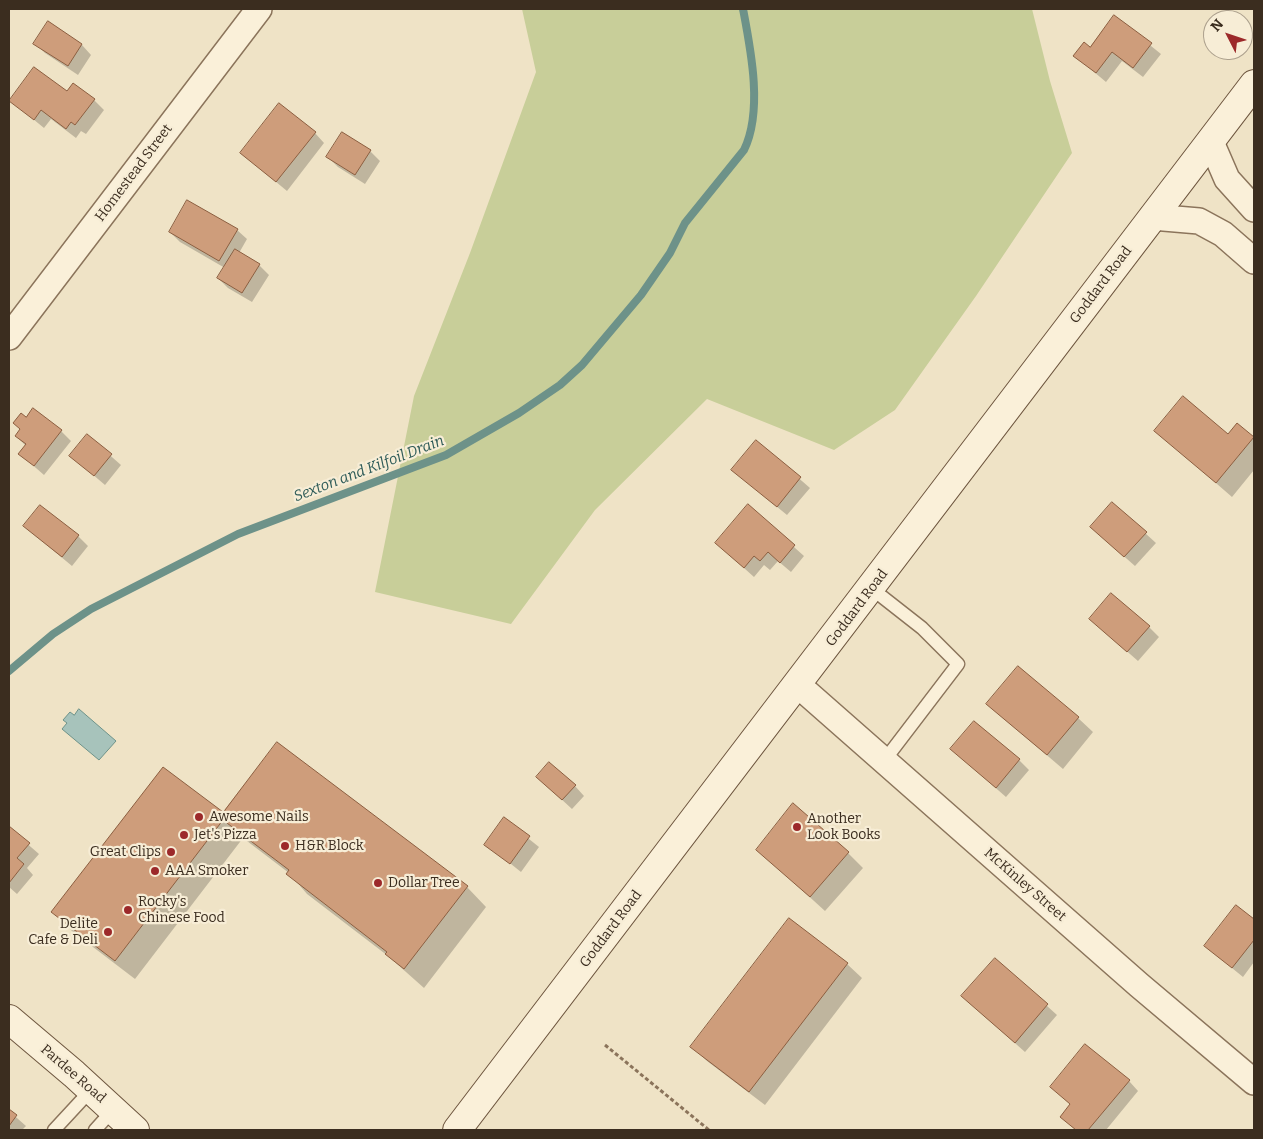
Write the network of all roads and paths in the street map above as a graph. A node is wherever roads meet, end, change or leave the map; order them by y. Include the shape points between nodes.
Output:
1 (259, 9) edge
2 (1254, 84) edge
3 (1211, 142) junction
4 (1254, 210) edge
5 (1152, 217) junction
6 (1254, 261) edge
7 (9, 337) edge
8 (871, 588) junction
9 (798, 685) junction
10 (884, 761) junction
11 (9, 1019) edge
12 (605, 1045) dead end
13 (1254, 1082) edge
14 (91, 1090) junction
15 (114, 1110) junction
16 (54, 1130) edge
17 (95, 1130) edge
18 (135, 1130) edge
19 (457, 1130) edge
20 (709, 1130) edge

1 - 7 street, Homestead Street
2 - 3 main road, Goddard Road
3 - 4 street via 1227,179
3 - 5 main road, Goddard Road
5 - 6 street via 1199,221 1223,234
5 - 8 main road, Goddard Road
8 - 9 main road, Goddard Road
8 - 10 lane via 922,628 958,664
9 - 10 street, McKinley Street
9 - 19 main road, Goddard Road
10 - 13 street, McKinley Street
11 - 14 main road, Pardee Road
12 - 20 path
14 - 15 main road, Pardee Road
14 - 16 lane
15 - 17 lane
15 - 18 main road, Pardee Road

